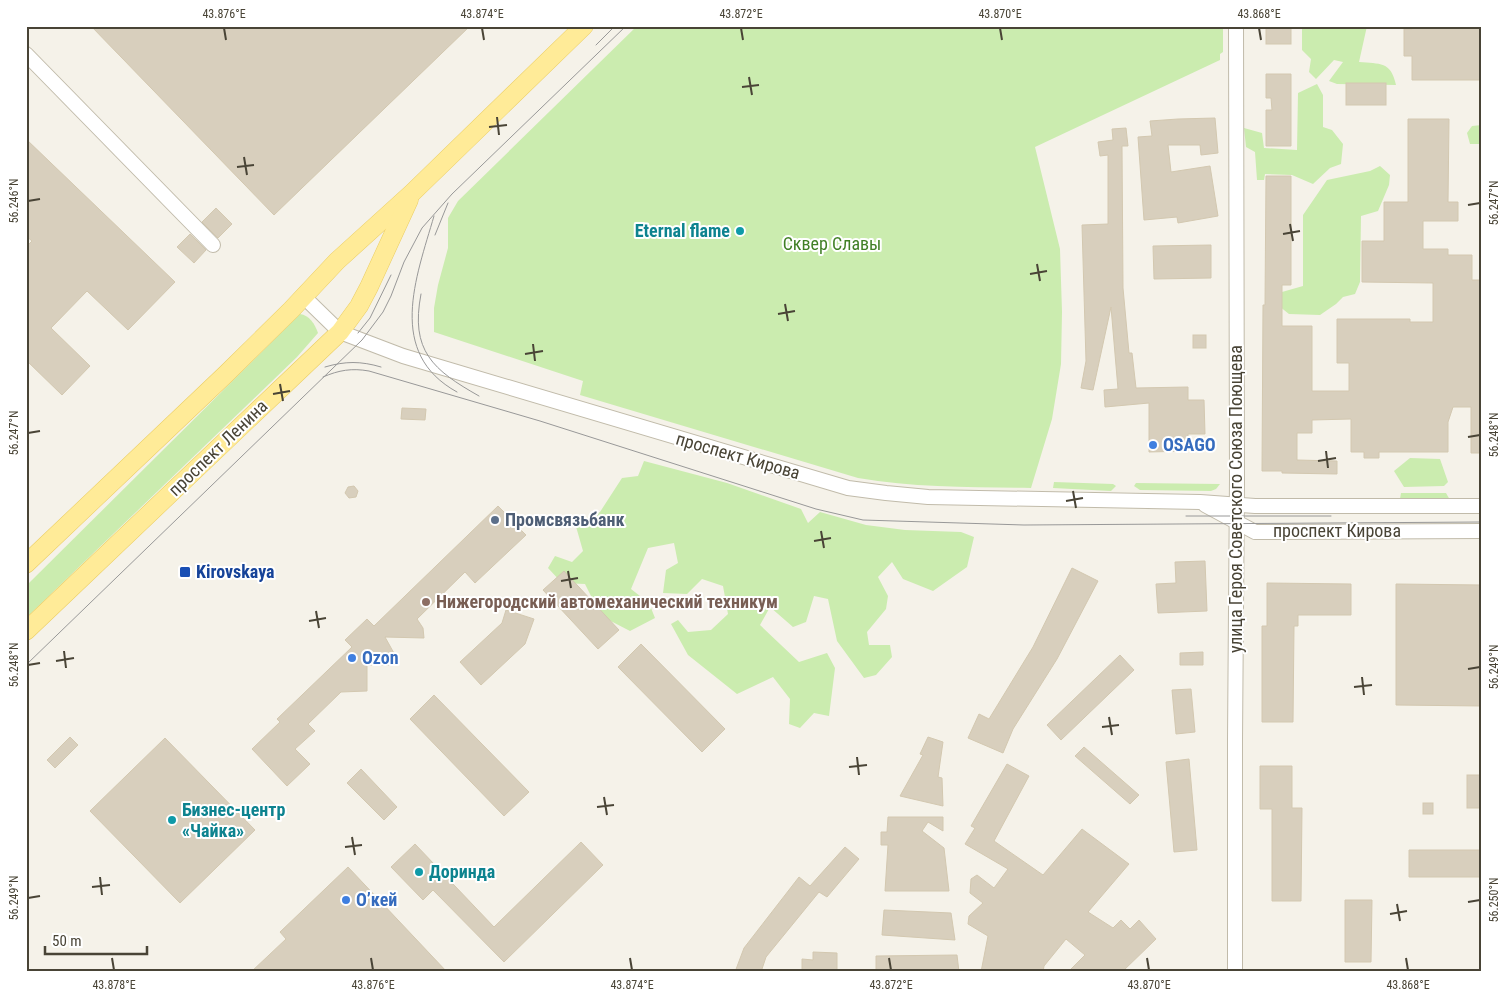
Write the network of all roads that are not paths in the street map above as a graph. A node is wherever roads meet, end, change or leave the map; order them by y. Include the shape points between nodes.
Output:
1 (584, 26) edge
2 (1236, 26) edge
3 (26, 54) edge
4 (412, 193) junction
5 (213, 245) dead end
6 (303, 296) junction
7 (340, 332) junction
8 (1200, 502) junction
9 (1237, 505) junction
10 (1482, 506) edge
11 (1237, 523) junction
12 (1482, 531) edge
13 (26, 564) edge
14 (26, 631) edge
15 (1235, 972) edge

1 - 4 main road, проспект Ленина
2 - 9 street, улица Героя Советского Союза Поющева
3 - 5 street
4 - 6 main road, проспект Ленина
4 - 7 main road, проспект Ленина via 369,287
6 - 7 street, проспект Кирова
6 - 13 main road, проспект Ленина via 226,374
7 - 8 street, проспект Кирова via 402,356 848,488 928,497
7 - 14 main road, проспект Ленина
8 - 9 street, проспект Кирова
8 - 11 street, проспект Кирова
9 - 10 street, проспект Кирова
9 - 11 street, улица Героя Советского Союза Поющева
11 - 12 street, проспект Кирова via 1255,532
11 - 15 street, улица Героя Советского Союза Поющева

